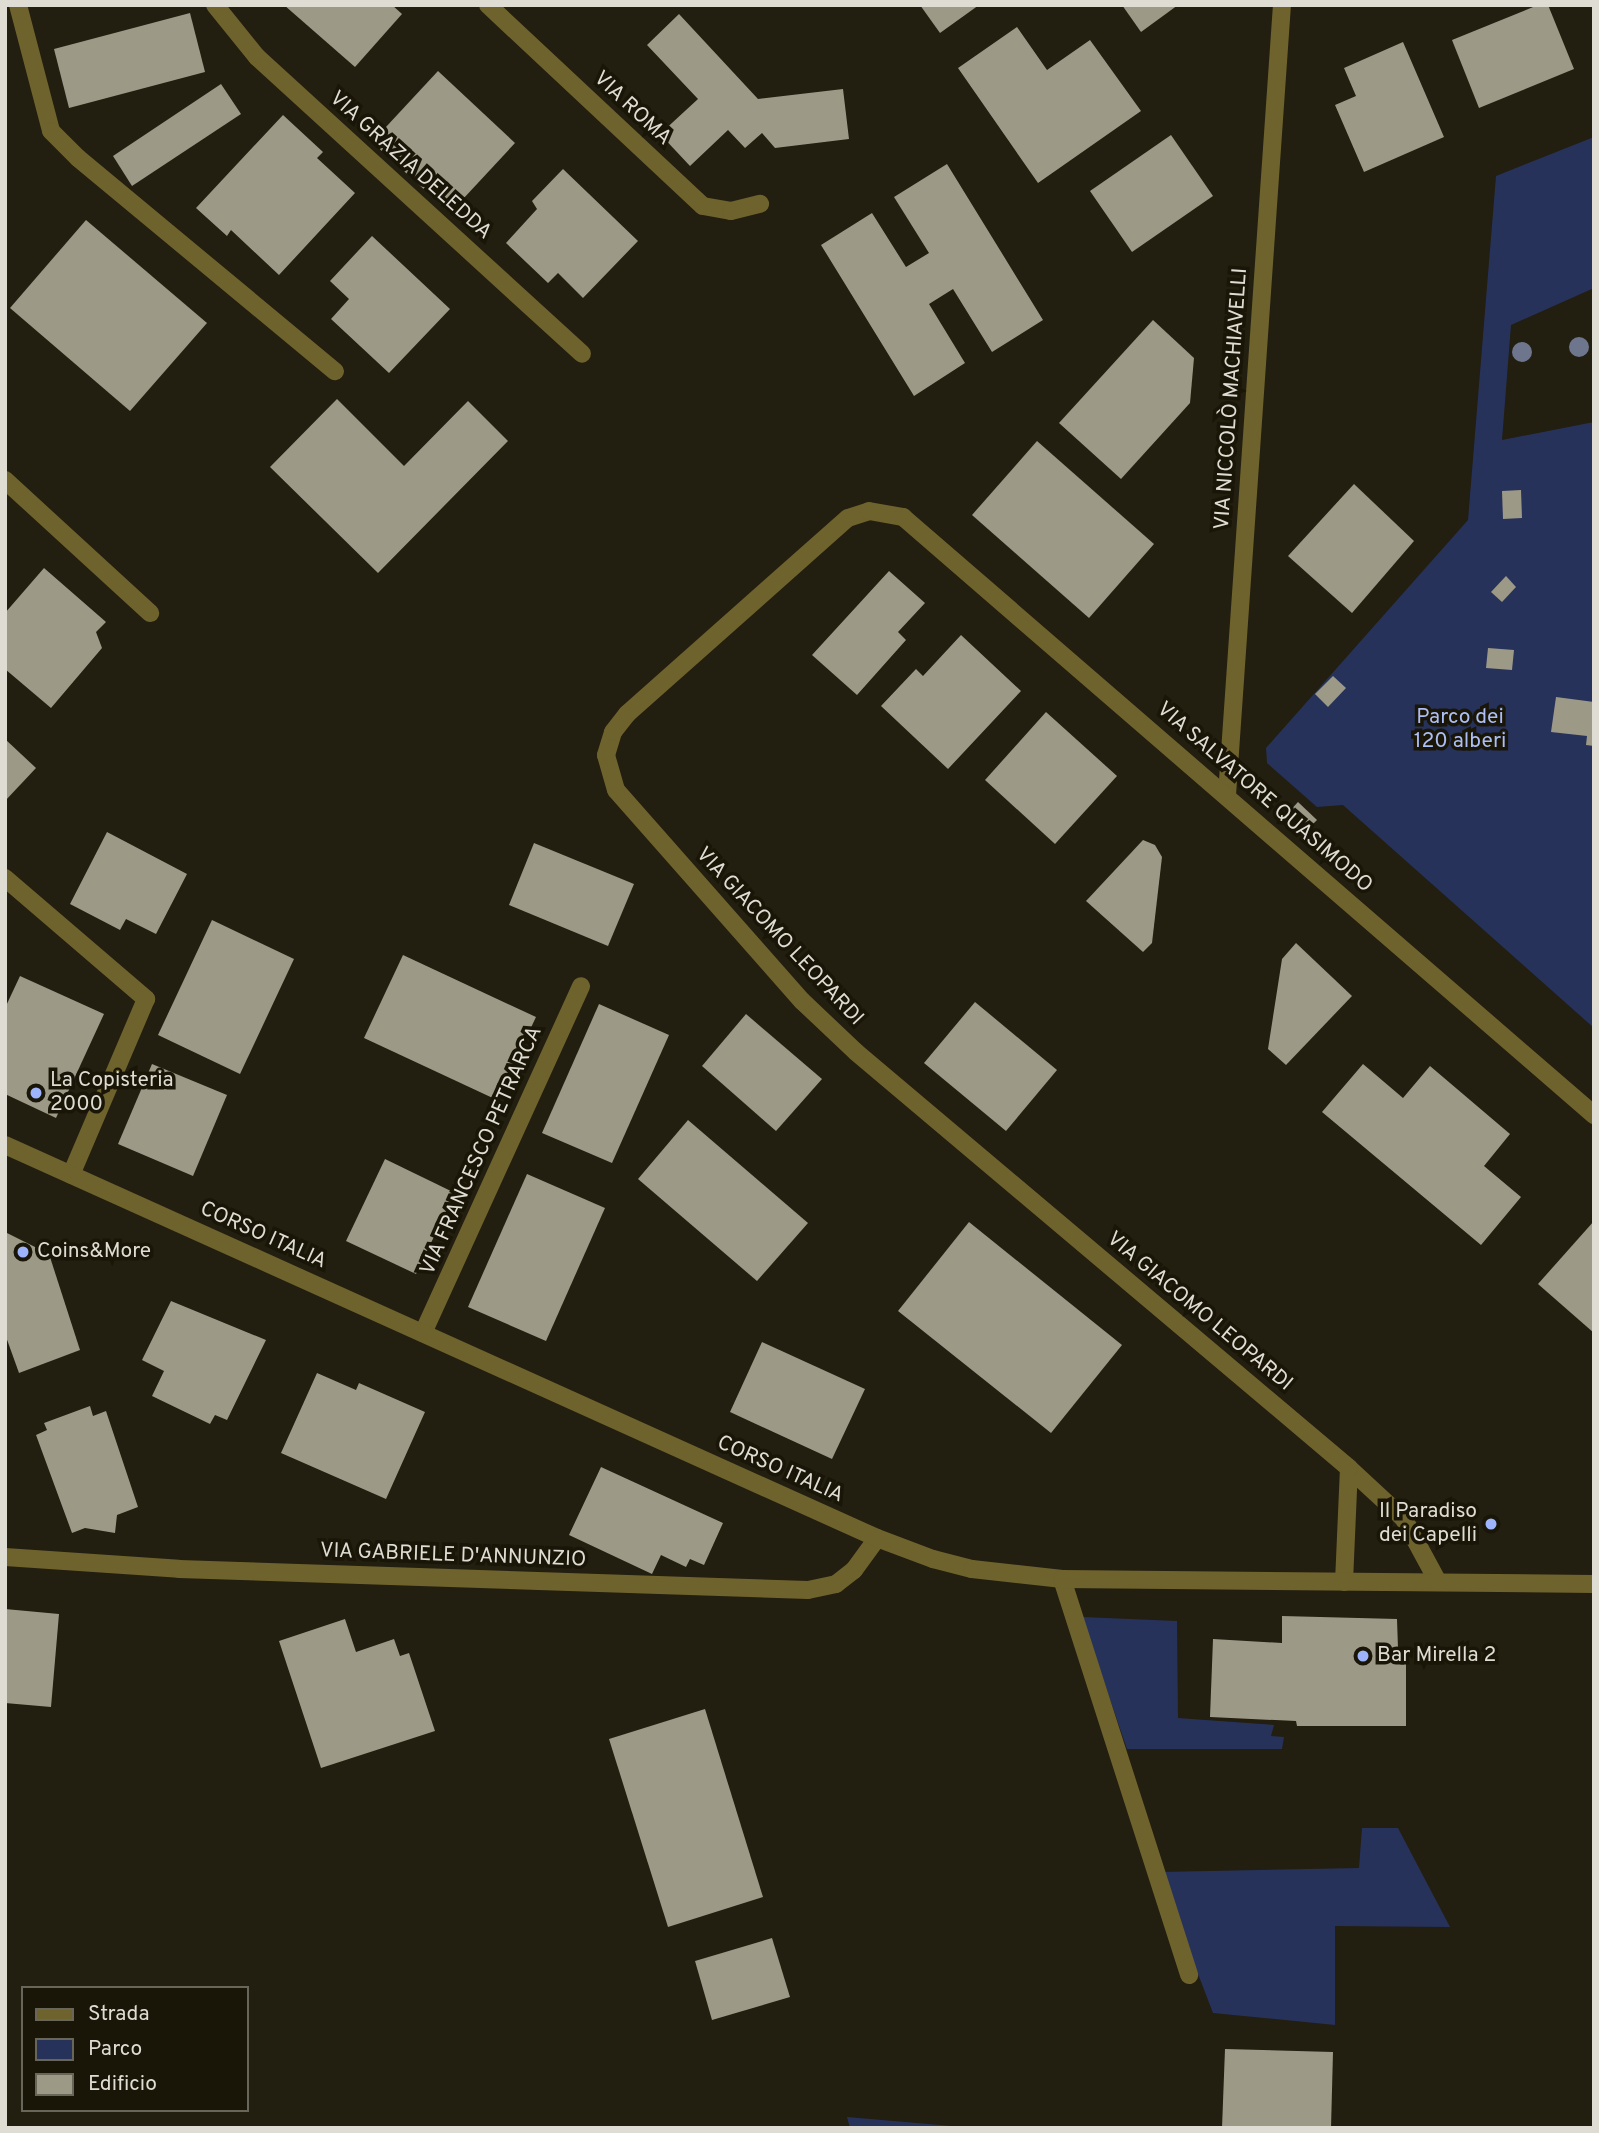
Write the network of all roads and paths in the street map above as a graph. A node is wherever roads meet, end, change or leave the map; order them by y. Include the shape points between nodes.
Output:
1 (18, 5) edge
2 (215, 5) edge
3 (488, 5) edge
4 (1282, 5) edge
5 (760, 204) dead end
6 (582, 354) dead end
7 (335, 371) dead end
8 (5, 480) edge
9 (903, 517) joint
10 (150, 613) dead end
11 (1227, 796) junction
12 (5, 878) edge
13 (581, 986) dead end
14 (1594, 1115) edge
15 (5, 1145) edge
16 (71, 1175) junction
17 (423, 1333) junction
18 (1349, 1468) junction
19 (877, 1538) junction
20 (5, 1557) edge
21 (1062, 1579) junction
22 (1343, 1582) junction
23 (1438, 1582) junction
24 (1594, 1584) edge
25 (1189, 1975) dead end

1 - 7 street via 51,131
2 - 6 street, VIA GRAZIA DELEDDA via 257,57
3 - 5 street, VIA ROMA via 703,206 731,211
4 - 11 street, VIA NICCOLÒ MACHIAVELLI
8 - 10 street
9 - 11 street, VIA SALVATORE QUASIMODO
9 - 18 street, VIA GIACOMO LEOPARDI via 877,511 848,517 627,713 613,732 606,755 616,790 752,947 847,1044
11 - 14 street, VIA SALVATORE QUASIMODO
12 - 16 street via 146,999
13 - 17 street, VIA FRANCESCO PETRARCA
15 - 16 street, CORSO ITALIA
16 - 17 street, CORSO ITALIA
17 - 19 street, CORSO ITALIA
18 - 22 street
18 - 23 street, VIA GIACOMO LEOPARDI via 1404,1519
19 - 20 street, VIA GABRIELE D'ANNUNZIO via 854,1570 836,1584 808,1590 220,1570
19 - 21 street, CORSO ITALIA via 972,1569
21 - 22 street, CORSO ITALIA
21 - 25 street
22 - 23 street, CORSO ITALIA
23 - 24 street, CORSO ITALIA

